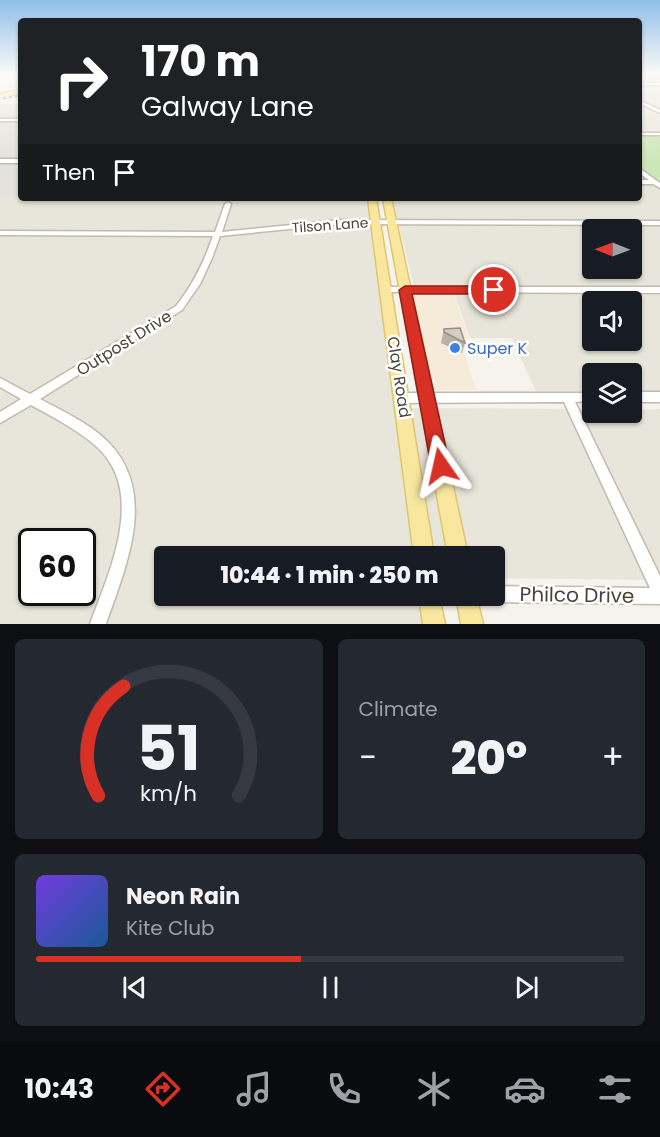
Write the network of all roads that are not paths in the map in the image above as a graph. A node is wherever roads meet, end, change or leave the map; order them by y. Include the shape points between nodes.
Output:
1 (643, 102) edge
2 (660, 112) edge
3 (0, 120) edge
4 (18, 120) edge
5 (642, 133) edge
6 (660, 134) edge
7 (18, 160) edge
8 (0, 161) edge
9 (642, 172) edge
10 (642, 182) edge
11 (659, 183) edge
12 (372, 201) edge
13 (388, 201) edge
14 (228, 204) dead end
15 (375, 222) junction
16 (392, 222) junction
17 (660, 223) edge
18 (0, 232) edge
19 (217, 234) junction
20 (385, 290) junction
21 (405, 290) junction
22 (660, 290) edge
23 (0, 382) edge
24 (567, 397) junction
25 (582, 397) edge
26 (642, 397) edge
27 (402, 398) junction
28 (428, 398) junction
29 (660, 398) edge
30 (31, 400) junction
31 (0, 418) edge
32 (423, 546) edge
33 (456, 546) edge
34 (505, 594) edge
35 (660, 594) edge
36 (432, 606) edge
37 (468, 606) edge
38 (98, 624) edge
39 (434, 624) edge
40 (472, 624) edge

1 - 2 street
3 - 4 street
5 - 6 street
7 - 8 street
9 - 11 street
10 - 11 street
12 - 15 main road, Clay Road
13 - 16 main road, Clay Road
14 - 19 street, Outpost Drive
15 - 16 street, Tilson Lane
15 - 19 street, Tilson Lane
15 - 20 main road, Clay Road
16 - 17 street, Tilson Lane
16 - 21 main road, Clay Road
18 - 19 street, Tilson Lane
19 - 30 street, Outpost Drive via 193,291 179,308
20 - 21 street
20 - 27 main road, Clay Road
21 - 22 street
21 - 28 main road, Clay Road
23 - 30 street
24 - 25 street
24 - 28 street
24 - 35 street
26 - 29 street
27 - 28 street
27 - 32 main road, Clay Road
28 - 33 main road, Clay Road
30 - 31 street, Outpost Drive
30 - 38 street via 101,443 124,478 127,533
34 - 35 street, Philco Drive
36 - 39 main road
37 - 40 main road

